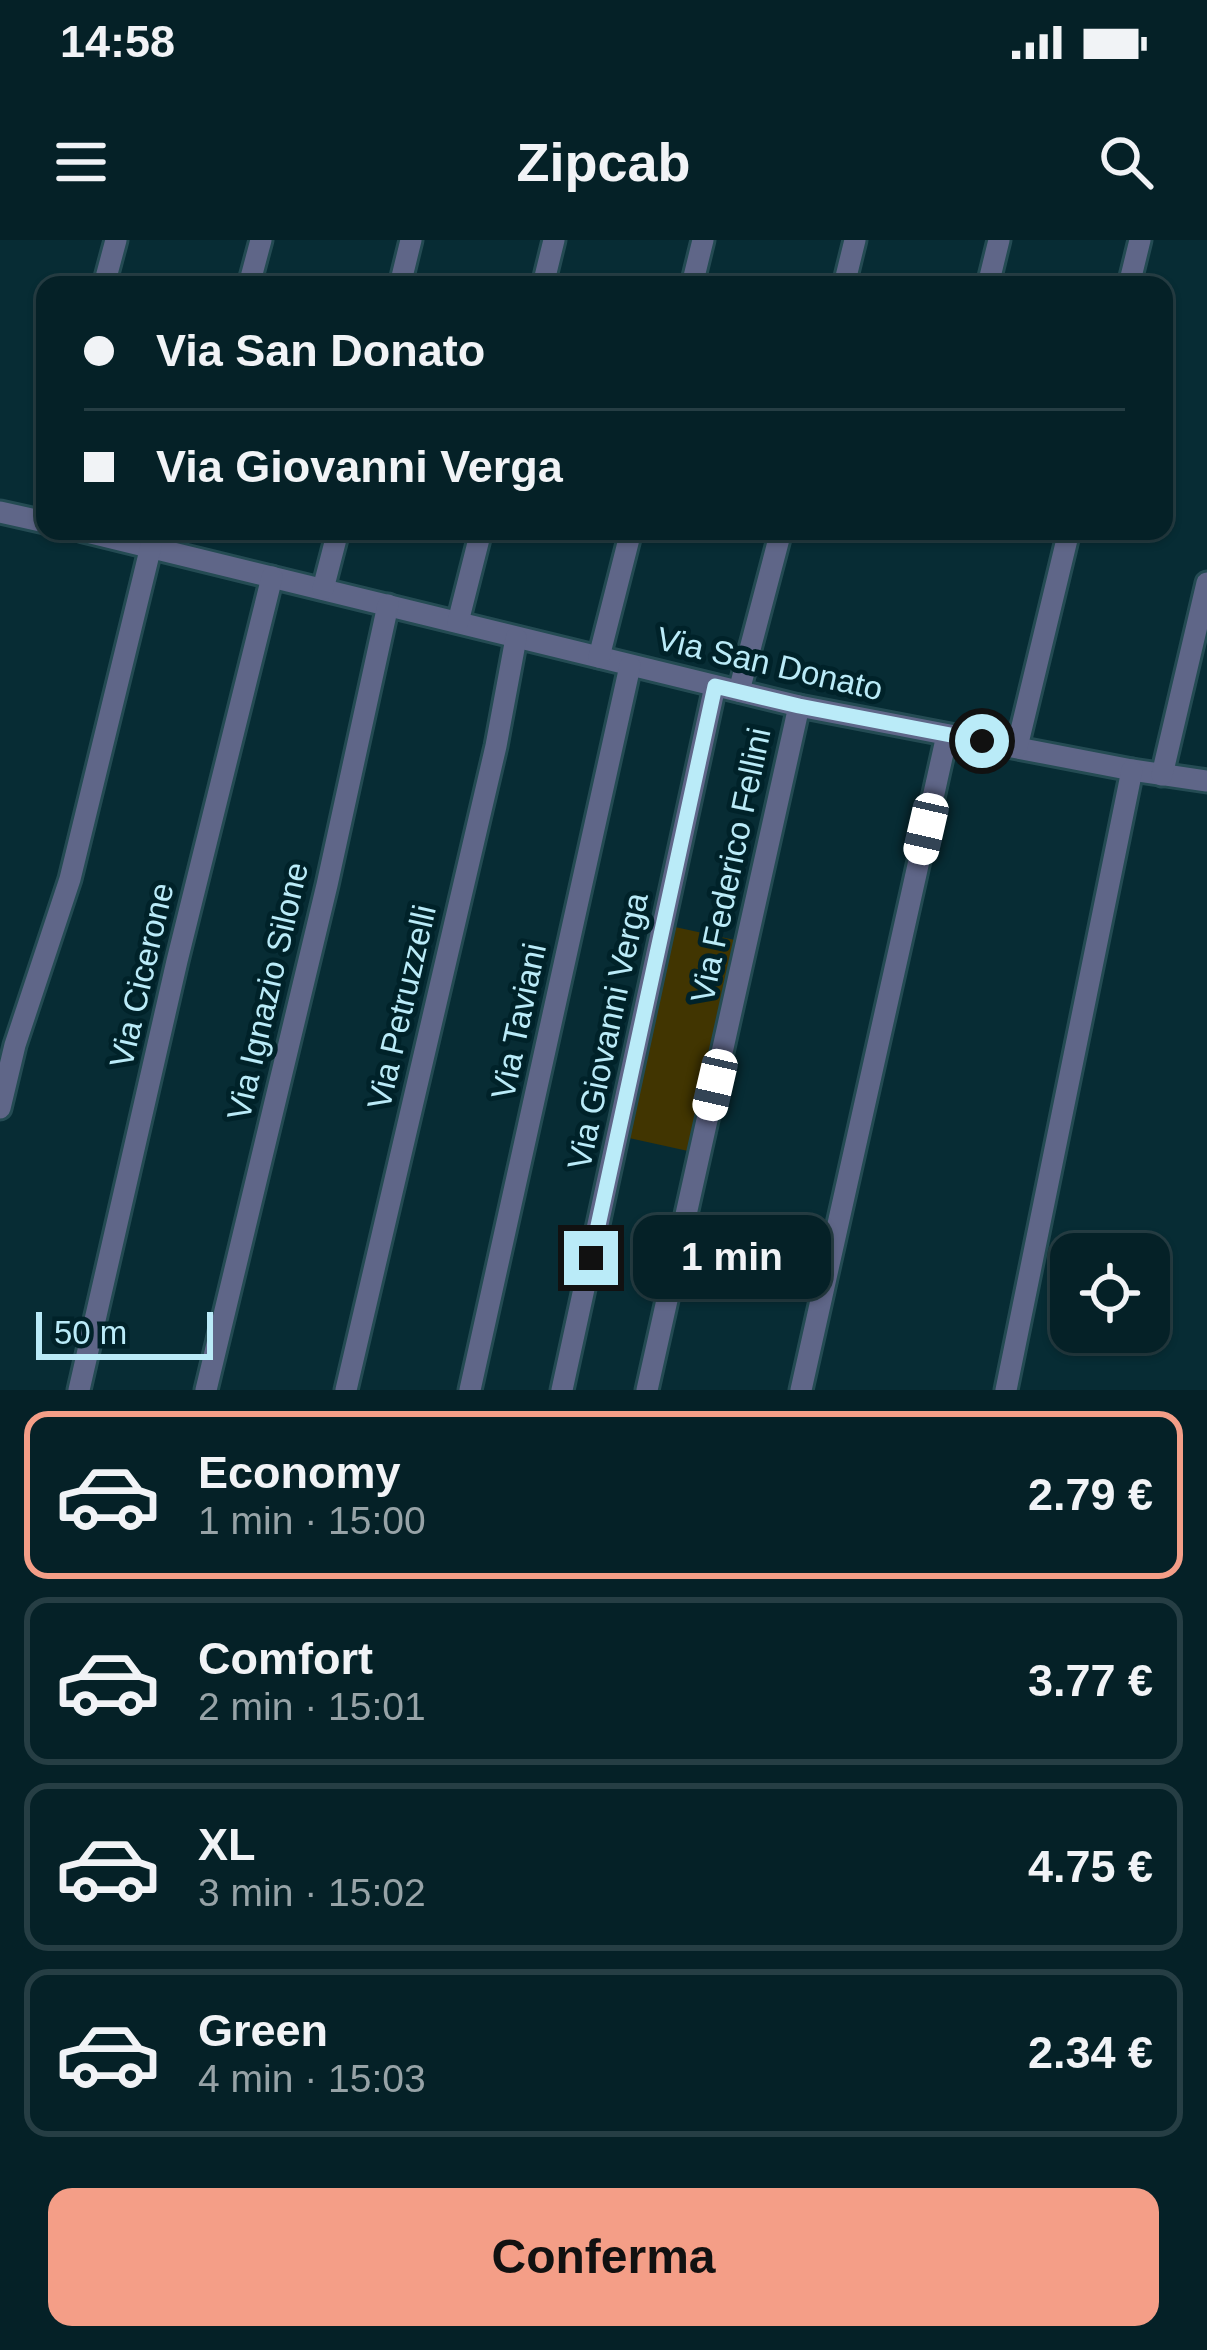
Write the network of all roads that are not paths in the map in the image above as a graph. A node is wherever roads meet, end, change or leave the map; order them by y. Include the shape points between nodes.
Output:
1 (116, 240) edge
2 (261, 240) edge
3 (411, 240) edge
4 (554, 240) edge
5 (704, 240) edge
6 (855, 240) edge
7 (999, 240) edge
8 (1140, 240) edge
9 (106, 276) edge
10 (251, 276) edge
11 (402, 276) edge
12 (545, 276) edge
13 (694, 276) edge
14 (846, 276) edge
15 (990, 276) edge
16 (1131, 276) edge
17 (0, 512) edge
18 (36, 519) edge
19 (121, 540) edge
20 (182, 540) edge
21 (336, 540) edge
22 (479, 540) edge
23 (629, 540) edge
24 (779, 540) edge
25 (1067, 540) edge
26 (151, 547) junction
27 (178, 554) junction
28 (272, 577) junction
29 (1207, 584) edge
30 (323, 589) junction
31 (388, 605) junction
32 (458, 622) junction
33 (515, 638) junction
34 (599, 657) junction
35 (630, 666) junction
36 (715, 686) junction
37 (739, 691) junction
38 (799, 706) junction
39 (947, 735) junction
40 (1017, 747) junction
41 (1132, 770) junction
42 (1162, 775) junction
43 (1207, 781) edge
44 (0, 1108) edge
45 (79, 1390) edge
46 (206, 1390) edge
47 (346, 1390) edge
48 (470, 1390) edge
49 (562, 1390) edge
50 (647, 1390) edge
51 (801, 1390) edge
52 (1006, 1390) edge

1 - 9 street
2 - 10 street
3 - 11 street
4 - 12 street
5 - 13 street
6 - 14 street
7 - 15 street
8 - 16 street
17 - 18 street
19 - 26 street, Via San Donato
20 - 27 street
21 - 30 street
22 - 32 street
23 - 34 street
24 - 37 street
25 - 40 street
26 - 27 street, Via San Donato
26 - 44 street via 70,879
27 - 28 street, Via San Donato
28 - 30 street, Via San Donato
28 - 45 street, Via Cicerone
29 - 42 street
30 - 31 street, Via San Donato
31 - 32 street, Via San Donato
31 - 46 street, Via Ignazio Silone
32 - 33 street, Via San Donato
33 - 34 street, Via San Donato
33 - 47 street, Via Petruzzelli
34 - 35 street, Via San Donato
35 - 36 street, Via San Donato
35 - 48 street, Via Taviani
36 - 37 street, Via San Donato
36 - 49 street, Via Giovanni Verga
37 - 38 street, Via San Donato
38 - 39 street, Via San Donato
38 - 50 street, Via Federico Fellini
39 - 40 street, Via San Donato
39 - 51 street
40 - 41 street, Via San Donato
41 - 42 street, Via San Donato
41 - 52 street
42 - 43 street, Via San Donato

